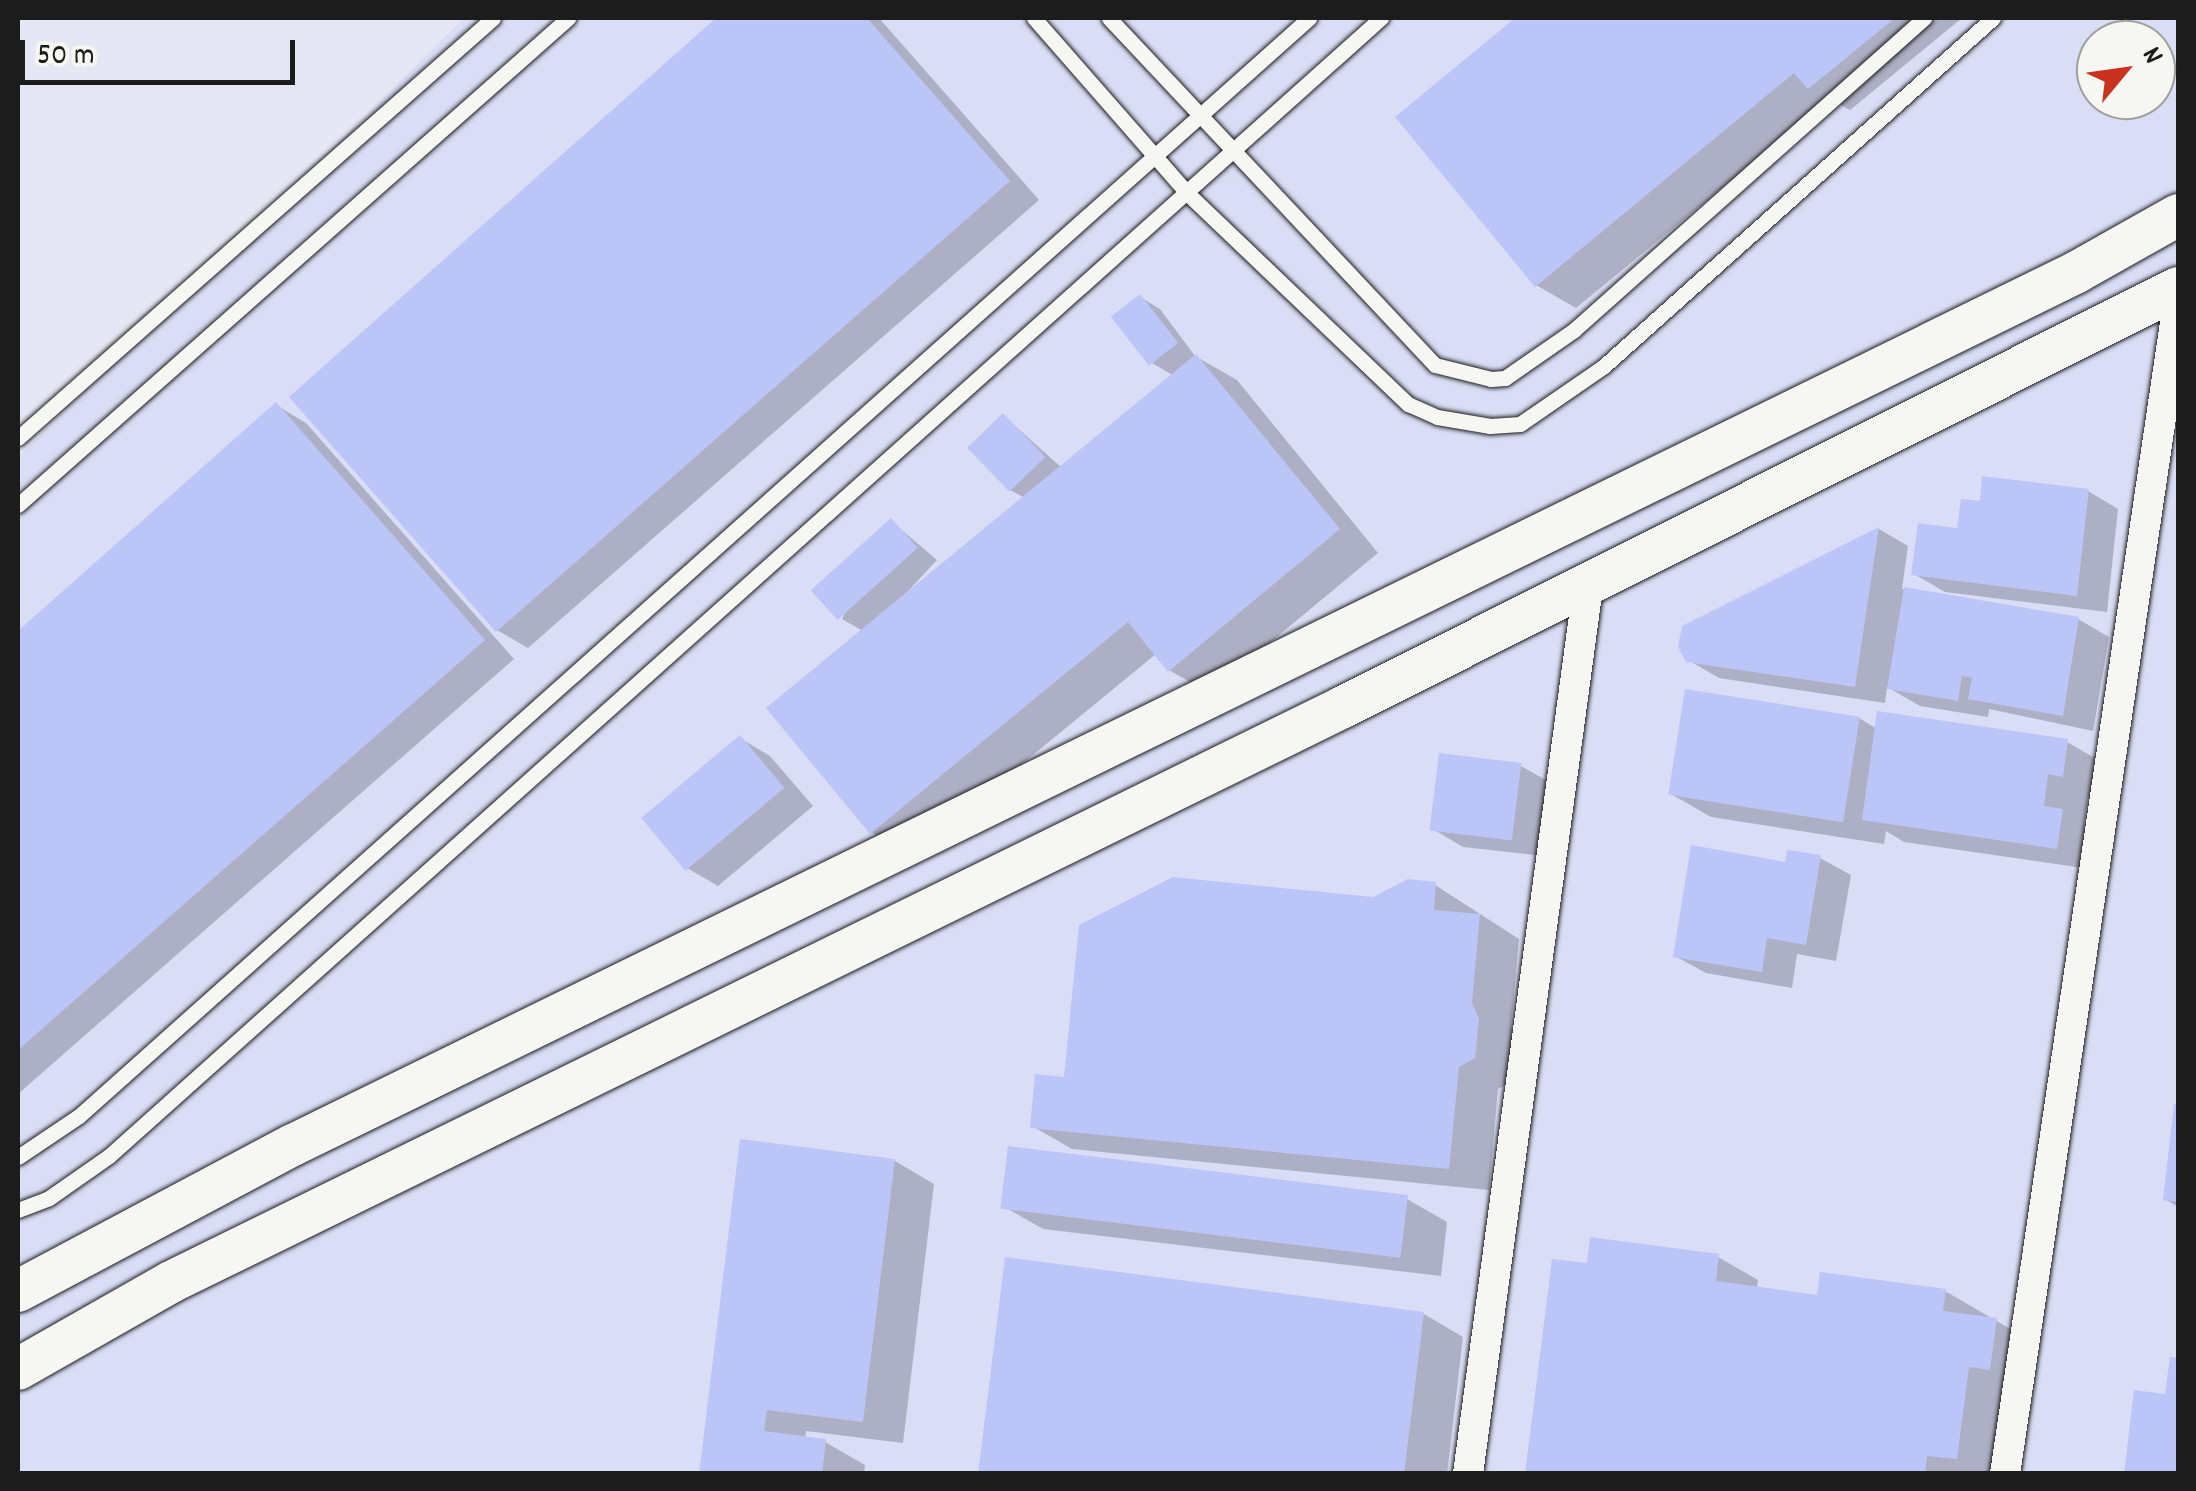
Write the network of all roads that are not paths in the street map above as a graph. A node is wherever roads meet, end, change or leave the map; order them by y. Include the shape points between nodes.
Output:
1 (493, 18) edge
2 (568, 18) edge
3 (1034, 18) edge
4 (1109, 18) edge
5 (1309, 18) edge
6 (1381, 18) edge
7 (1924, 18) edge
8 (1994, 18) edge
9 (1198, 117) junction
10 (1230, 152) junction
11 (1154, 156) junction
12 (1187, 192) junction
13 (2178, 215) edge
14 (2178, 288) edge
15 (2178, 302) edge
16 (18, 438) edge
17 (18, 505) edge
18 (1588, 586) junction
19 (18, 1157) edge
20 (18, 1210) edge
21 (18, 1291) edge
22 (18, 1370) edge
23 (1468, 1474) edge
24 (2005, 1474) edge

1 - 16 lane
2 - 17 lane
3 - 11 lane
4 - 9 lane
5 - 9 lane
6 - 10 lane
7 - 10 lane via 1574,330 1505,378 1434,365
8 - 12 lane via 1604,366 1520,424 1455,420 1408,404
9 - 10 lane
9 - 11 lane
10 - 12 lane
11 - 12 lane
11 - 19 lane via 78,1116
12 - 20 lane via 109,1156
13 - 21 street via 2076,272 293,1145
14 - 18 street
15 - 24 street
18 - 22 street via 171,1282
18 - 23 street

